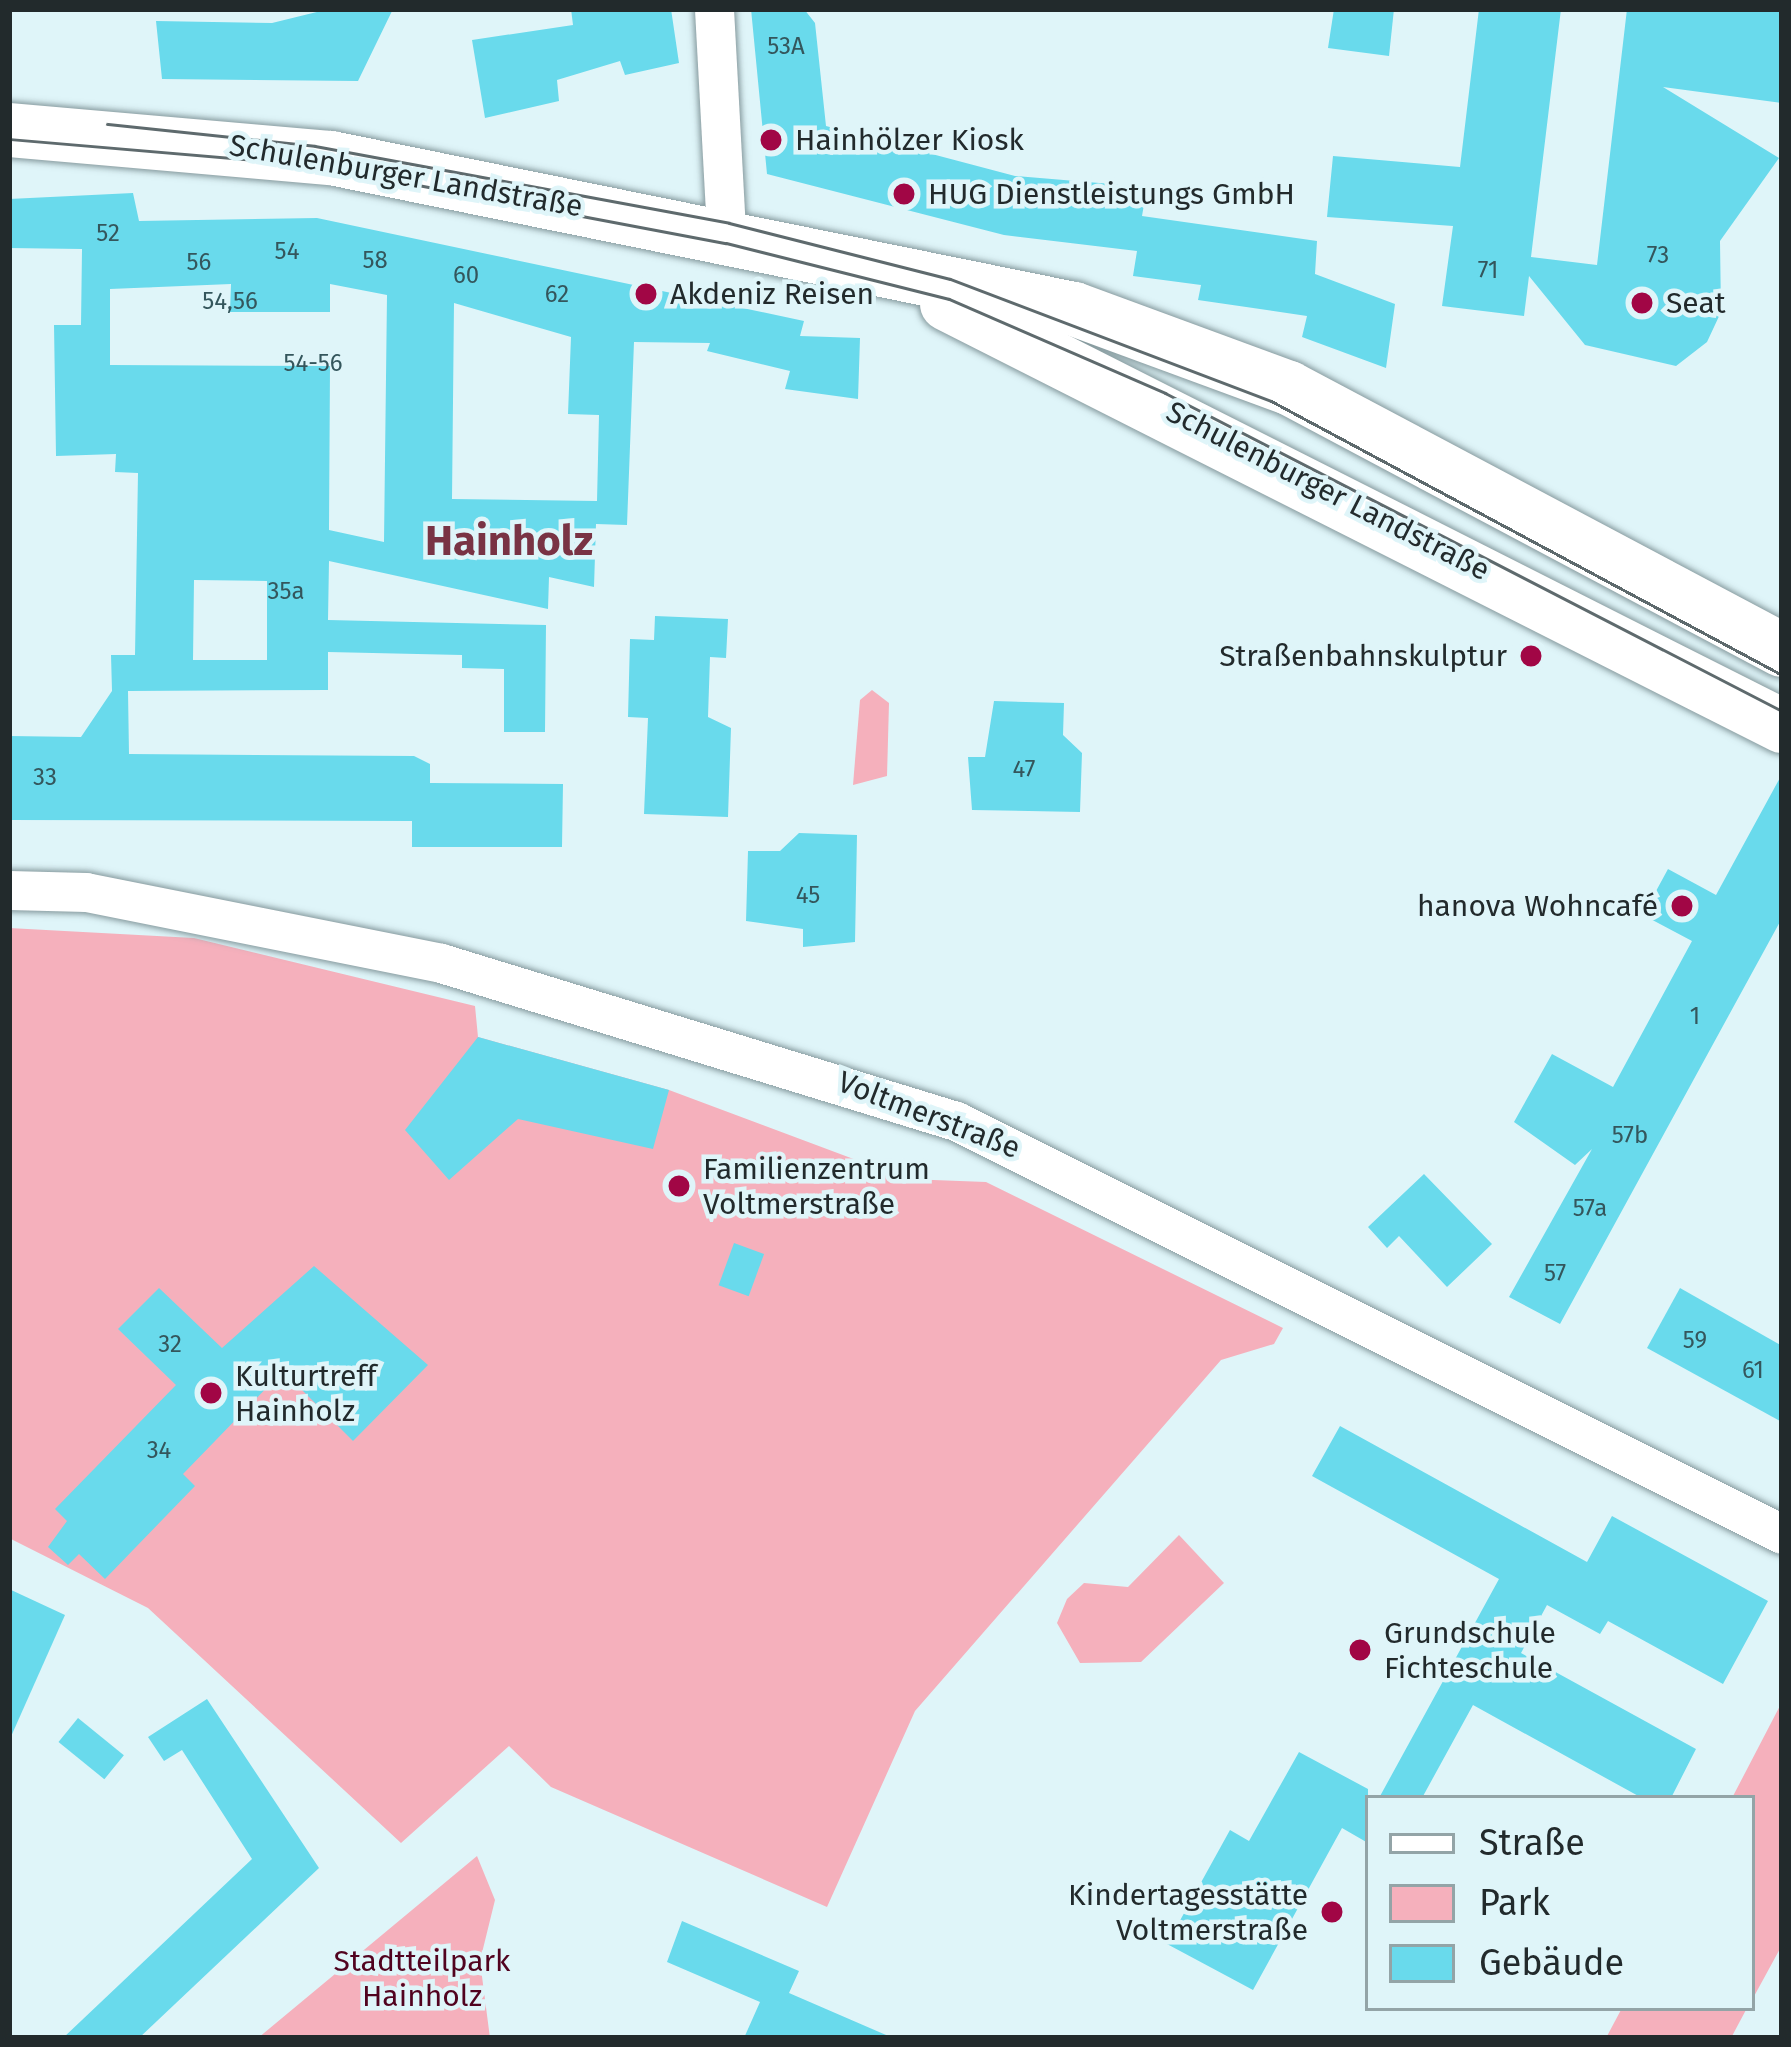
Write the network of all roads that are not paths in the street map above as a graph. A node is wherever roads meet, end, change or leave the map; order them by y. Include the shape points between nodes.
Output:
1 (715, 9) edge
2 (9, 130) edge
3 (727, 234) junction
4 (869, 267) junction
5 (1782, 650) edge
6 (1782, 726) edge
7 (9, 890) edge
8 (1782, 1534) edge

1 - 3 street
2 - 3 main road, Schulenburger Landstraße via 331,158
3 - 4 main road, Schulenburger Landstraße
4 - 5 main road, Schulenburger Landstraße via 1074,309 1289,388
4 - 6 main road, Schulenburger Landstraße
7 - 8 street, Voltmerstraße via 86,892 441,963 956,1120

